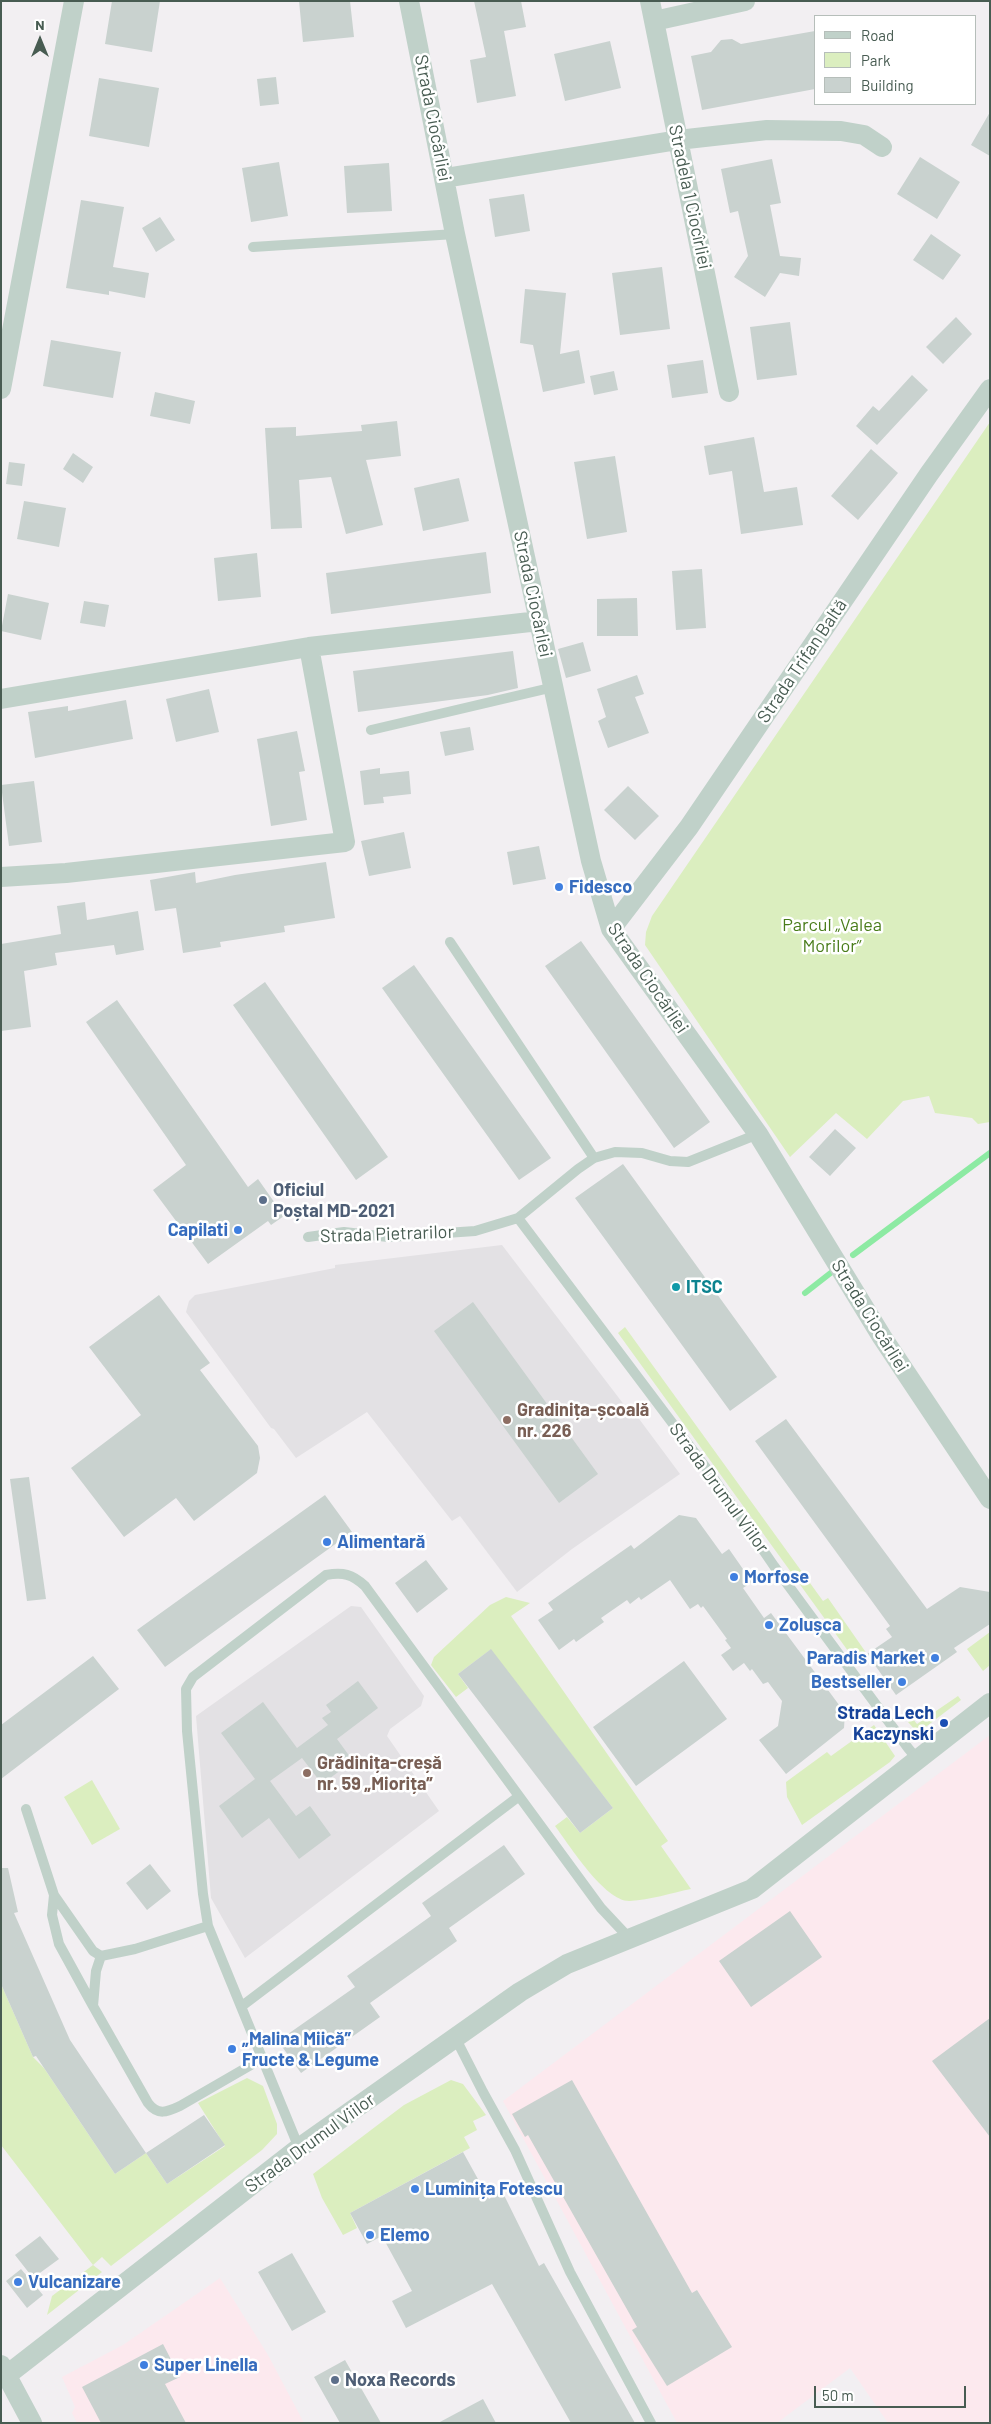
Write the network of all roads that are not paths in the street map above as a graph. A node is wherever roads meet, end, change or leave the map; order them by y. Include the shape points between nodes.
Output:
1 (74, 1) edge
2 (409, 1) edge
3 (650, 1) edge
4 (745, 1) edge
5 (654, 21) junction
6 (678, 140) junction
7 (882, 147) dead end
8 (445, 178) junction
9 (455, 234) junction
10 (253, 247) dead end
11 (1, 389) edge
12 (990, 389) edge
13 (730, 392) dead end
14 (539, 621) junction
15 (309, 647) junction
16 (554, 687) junction
17 (1, 698) edge
18 (370, 730) dead end
19 (1, 877) edge
20 (611, 929) junction
21 (450, 942) dead end
22 (758, 1134) junction
23 (594, 1158) junction
24 (518, 1218) junction
25 (308, 1237) dead end
26 (990, 1499) edge
27 (990, 1703) edge
28 (918, 1760) junction
29 (518, 1796) junction
30 (26, 1809) dead end
31 (54, 1896) junction
32 (208, 1926) junction
33 (630, 1938) junction
34 (101, 1956) junction
35 (93, 2006) junction
36 (242, 2006) junction
37 (456, 2038) junction
38 (263, 2058) junction
39 (299, 2148) junction
40 (4, 2370) edge
41 (32, 2423) edge
42 (651, 2423) edge

1 - 11 street
2 - 8 street, Strada Ciocârliei
3 - 5 street, Stradela 1 Ciocîrliei
4 - 5 street
5 - 6 street, Stradela 1 Ciocîrliei
6 - 7 street via 807,129 864,135
6 - 8 street
6 - 13 street, Stradela 1 Ciocîrliei
8 - 9 street, Strada Ciocârliei
9 - 10 lane
9 - 14 street, Strada Ciocârliei
12 - 20 street, Strada Trifan Baltă via 689,827
14 - 15 street
14 - 16 street, Strada Ciocârliei
15 - 17 street
15 - 19 street via 344,842 66,874
16 - 18 lane
16 - 20 street, Strada Ciocârliei via 591,861
20 - 22 street, Strada Ciocârliei
21 - 23 lane
22 - 23 lane, Strada Pietrarilor via 688,1162 642,1153 615,1152
22 - 26 street, Strada Ciocârliei via 882,1337
23 - 24 lane, Strada Pietrarilor
24 - 25 lane, Strada Pietrarilor via 475,1231 388,1237 344,1232
24 - 28 lane, Strada Drumul Viilor via 710,1473 780,1574
27 - 28 street, Strada Drumul Viilor
28 - 33 street, Strada Drumul Viilor via 752,1889
29 - 32 lane via 365,1586 344,1573 326,1575 193,1677 186,1689 189,1749
29 - 33 lane via 601,1908
29 - 36 lane
30 - 31 lane
31 - 34 lane via 93,1951
31 - 35 lane via 52,1915 59,1944
32 - 34 lane
32 - 36 lane
33 - 37 street, Strada Drumul Viilor via 567,1964 520,1992
34 - 35 lane via 96,1971
35 - 38 lane via 148,2103 160,2113 180,2106
36 - 38 lane
37 - 39 street, Strada Drumul Viilor
37 - 42 lane via 515,2150 570,2272
38 - 39 lane
39 - 40 street, Strada Drumul Viilor
40 - 41 street

